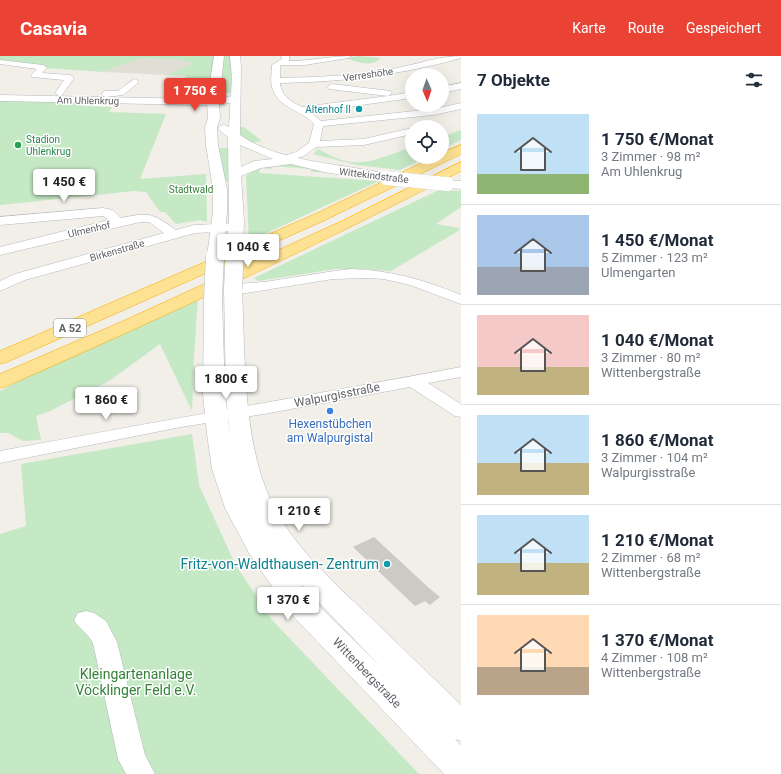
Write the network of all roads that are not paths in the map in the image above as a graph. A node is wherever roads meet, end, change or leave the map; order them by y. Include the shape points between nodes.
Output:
1 (3, 56) edge
2 (219, 56) edge
3 (235, 56) edge
4 (348, 56) edge
5 (458, 56) edge
6 (0, 57) edge
7 (282, 60) edge
8 (330, 60) junction
9 (0, 62) edge
10 (380, 73) junction
11 (370, 75) junction
12 (405, 76) edge
13 (313, 80) junction
14 (276, 81) junction
15 (134, 82) dead end
16 (461, 86) edge
17 (449, 89) edge
18 (0, 93) edge
19 (59, 93) junction
20 (405, 96) edge
21 (0, 98) edge
22 (398, 98) junction
23 (236, 99) junction
24 (461, 106) edge
25 (214, 109) junction
26 (302, 110) junction
27 (235, 112) junction
28 (319, 124) junction
29 (246, 126) dead end
30 (405, 133) edge
31 (234, 137) junction
32 (263, 138) dead end
33 (314, 144) junction
34 (461, 149) edge
35 (295, 158) junction
36 (234, 174) junction
37 (457, 179) edge
38 (118, 222) junction
39 (218, 227) junction
40 (237, 227) junction
41 (6, 232) edge
42 (174, 234) junction
43 (0, 251) edge
44 (0, 287) edge
45 (223, 294) junction
46 (461, 300) edge
47 (0, 358) edge
48 (461, 372) edge
49 (413, 381) junction
50 (0, 382) edge
51 (461, 412) edge
52 (227, 415) junction
53 (0, 457) edge
54 (86, 620) dead end
55 (461, 727) edge
56 (461, 768) edge
57 (141, 774) edge

1 - 6 street
2 - 25 main road, Wittenbergstraße
3 - 23 main road, Wittenbergstraße
4 - 8 street
5 - 10 street, Verreshöhe
7 - 8 street via 300,64
7 - 14 street via 276,65
8 - 11 street
9 - 19 street via 43,67 35,75 70,78
10 - 11 street, Verreshöhe
10 - 12 street
11 - 13 street, Verreshöhe
13 - 14 street, Verreshöhe
13 - 22 street via 322,85 381,92
14 - 26 street via 276,89 281,96
15 - 19 street via 120,94
16 - 17 street
18 - 19 street
20 - 22 street
21 - 25 street, Am Uhlenkrug via 176,101
22 - 26 street
23 - 25 street, Am Uhlenkrug
23 - 27 main road, Wittenbergstraße
24 - 28 street via 433,112
25 - 27 street via 226,106
25 - 31 main road, Wittekindstraße via 224,129
25 - 39 main road, Wittenbergstraße via 211,128 220,189
26 - 28 street
27 - 29 main road
27 - 31 main road, Wittenbergstraße
28 - 33 street
30 - 33 street via 364,142
31 - 35 main road, Wittekindstraße via 250,145
31 - 36 main road, Wittenbergstraße
32 - 35 main road, Wittekindstraße
33 - 35 street
34 - 47 highway, A 52 via 311,222
35 - 36 main road via 269,162
35 - 37 main road, Wittekindstraße, bridge via 335,170
36 - 40 main road, Wittenbergstraße
37 - 50 highway, A 52 via 347,224
38 - 41 street, Ulmenhof
38 - 41 street via 109,213 103,212
38 - 42 street, Ulmenhof via 152,219
39 - 40 street, Birkenstraße
39 - 42 street, Birkenstraße
39 - 45 main road, Wittenbergstraße, bridge via 215,256
40 - 45 main road, Wittenbergstraße, bridge via 235,247
41 - 43 street, Ulmenhof
42 - 44 street, Birkenstraße via 20,277
45 - 46 street via 334,275 355,274 381,275 418,282
45 - 52 main road, Wittenbergstraße via 234,347
48 - 49 street, Walpurgisstraße
49 - 51 street
49 - 52 street, Walpurgisstraße
52 - 53 street, Walpurgisstraße
52 - 55 main road, Wittenbergstraße via 241,437 251,482 267,516 290,554
52 - 56 main road, Wittenbergstraße via 224,468 238,508 258,546 302,607
54 - 57 street via 97,628 105,642 132,759

